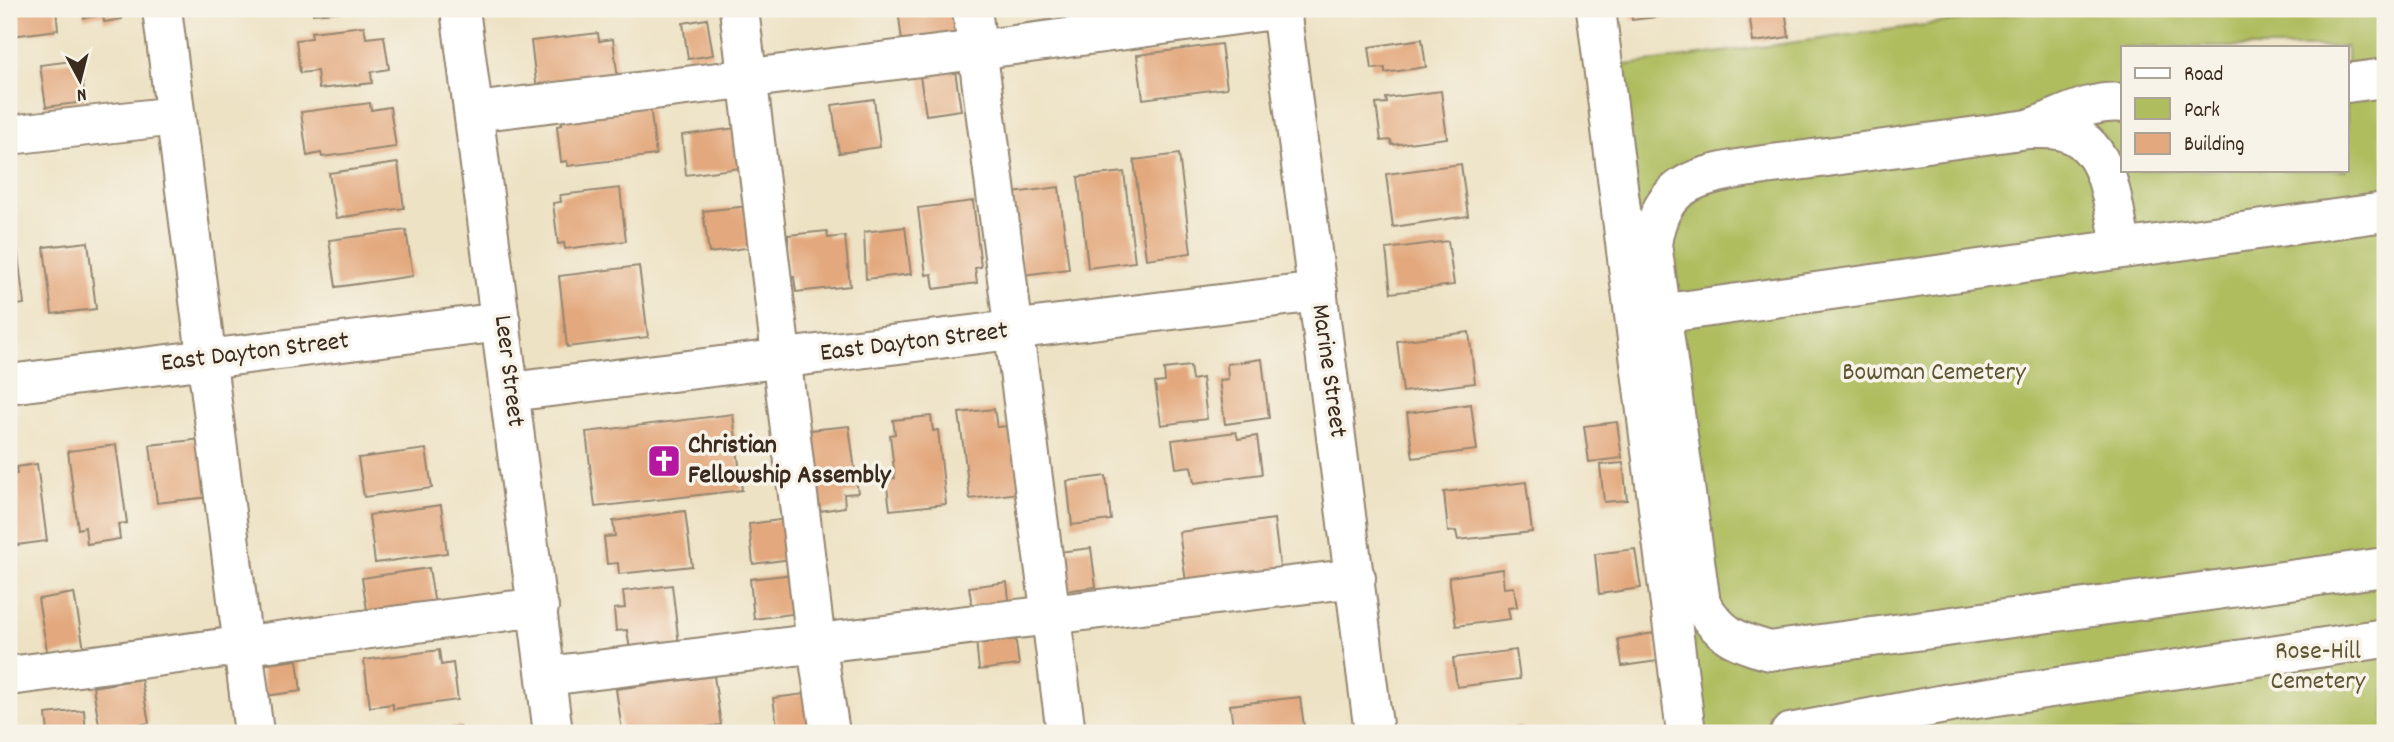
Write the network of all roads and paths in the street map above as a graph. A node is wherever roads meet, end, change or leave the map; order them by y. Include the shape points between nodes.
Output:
1 (162, 9) edge
2 (460, 9) edge
3 (739, 9) edge
4 (972, 9) edge
5 (1280, 9) edge
6 (1597, 9) edge
7 (977, 50) junction
8 (748, 77) junction
9 (2385, 78) edge
10 (2348, 83) edge
11 (2121, 103) edge
12 (475, 112) junction
13 (175, 116) junction
14 (2028, 129) junction
15 (9, 135) edge
16 (2121, 149) edge
17 (2109, 187) junction
18 (2385, 212) edge
19 (2122, 248) junction
20 (1318, 292) junction
21 (1660, 314) junction
22 (501, 322) junction
23 (1014, 331) junction
24 (206, 359) junction
25 (782, 359) junction
26 (9, 384) edge
27 (510, 392) junction
28 (2385, 568) edge
29 (1356, 578) junction
30 (539, 607) junction
31 (1051, 616) junction
32 (2385, 638) edge
33 (818, 645) junction
34 (244, 646) junction
35 (9, 676) edge
36 (547, 676) junction
37 (254, 733) edge
38 (553, 733) edge
39 (830, 733) edge
40 (1066, 733) edge
41 (1374, 733) edge
42 (1686, 733) edge
43 (1790, 733) edge

1 - 13 street
2 - 12 street, Leer Street
3 - 8 street
4 - 7 street
5 - 7 street
5 - 20 street, Marine Street
6 - 42 street
7 - 8 street
7 - 23 street
8 - 12 street
8 - 25 street
9 - 10 street
11 - 14 street via 2087,105
12 - 22 street, Leer Street
13 - 15 street
13 - 24 street
14 - 17 street via 2061,130 2087,143 2103,164
14 - 21 street via 1770,165 1688,183 1668,198 1656,218 1652,244
16 - 17 street
17 - 19 street
18 - 19 street
19 - 21 street
20 - 23 street, East Dayton Street
20 - 29 street, Marine Street
21 - 28 street via 1701,604 1713,623 1737,643 1770,651
22 - 24 street, East Dayton Street
22 - 27 street, Leer Street
23 - 25 street, East Dayton Street
23 - 31 street
24 - 26 street, East Dayton Street
24 - 34 street
25 - 27 street, East Dayton Street
25 - 33 street
27 - 30 street, Leer Street
29 - 31 street
29 - 41 street, Marine Street
30 - 34 street
30 - 36 street, Leer Street
31 - 33 street
31 - 40 street
32 - 43 street via 1976,699
33 - 36 street
33 - 39 street
34 - 35 street
34 - 37 street
36 - 38 street, Leer Street

